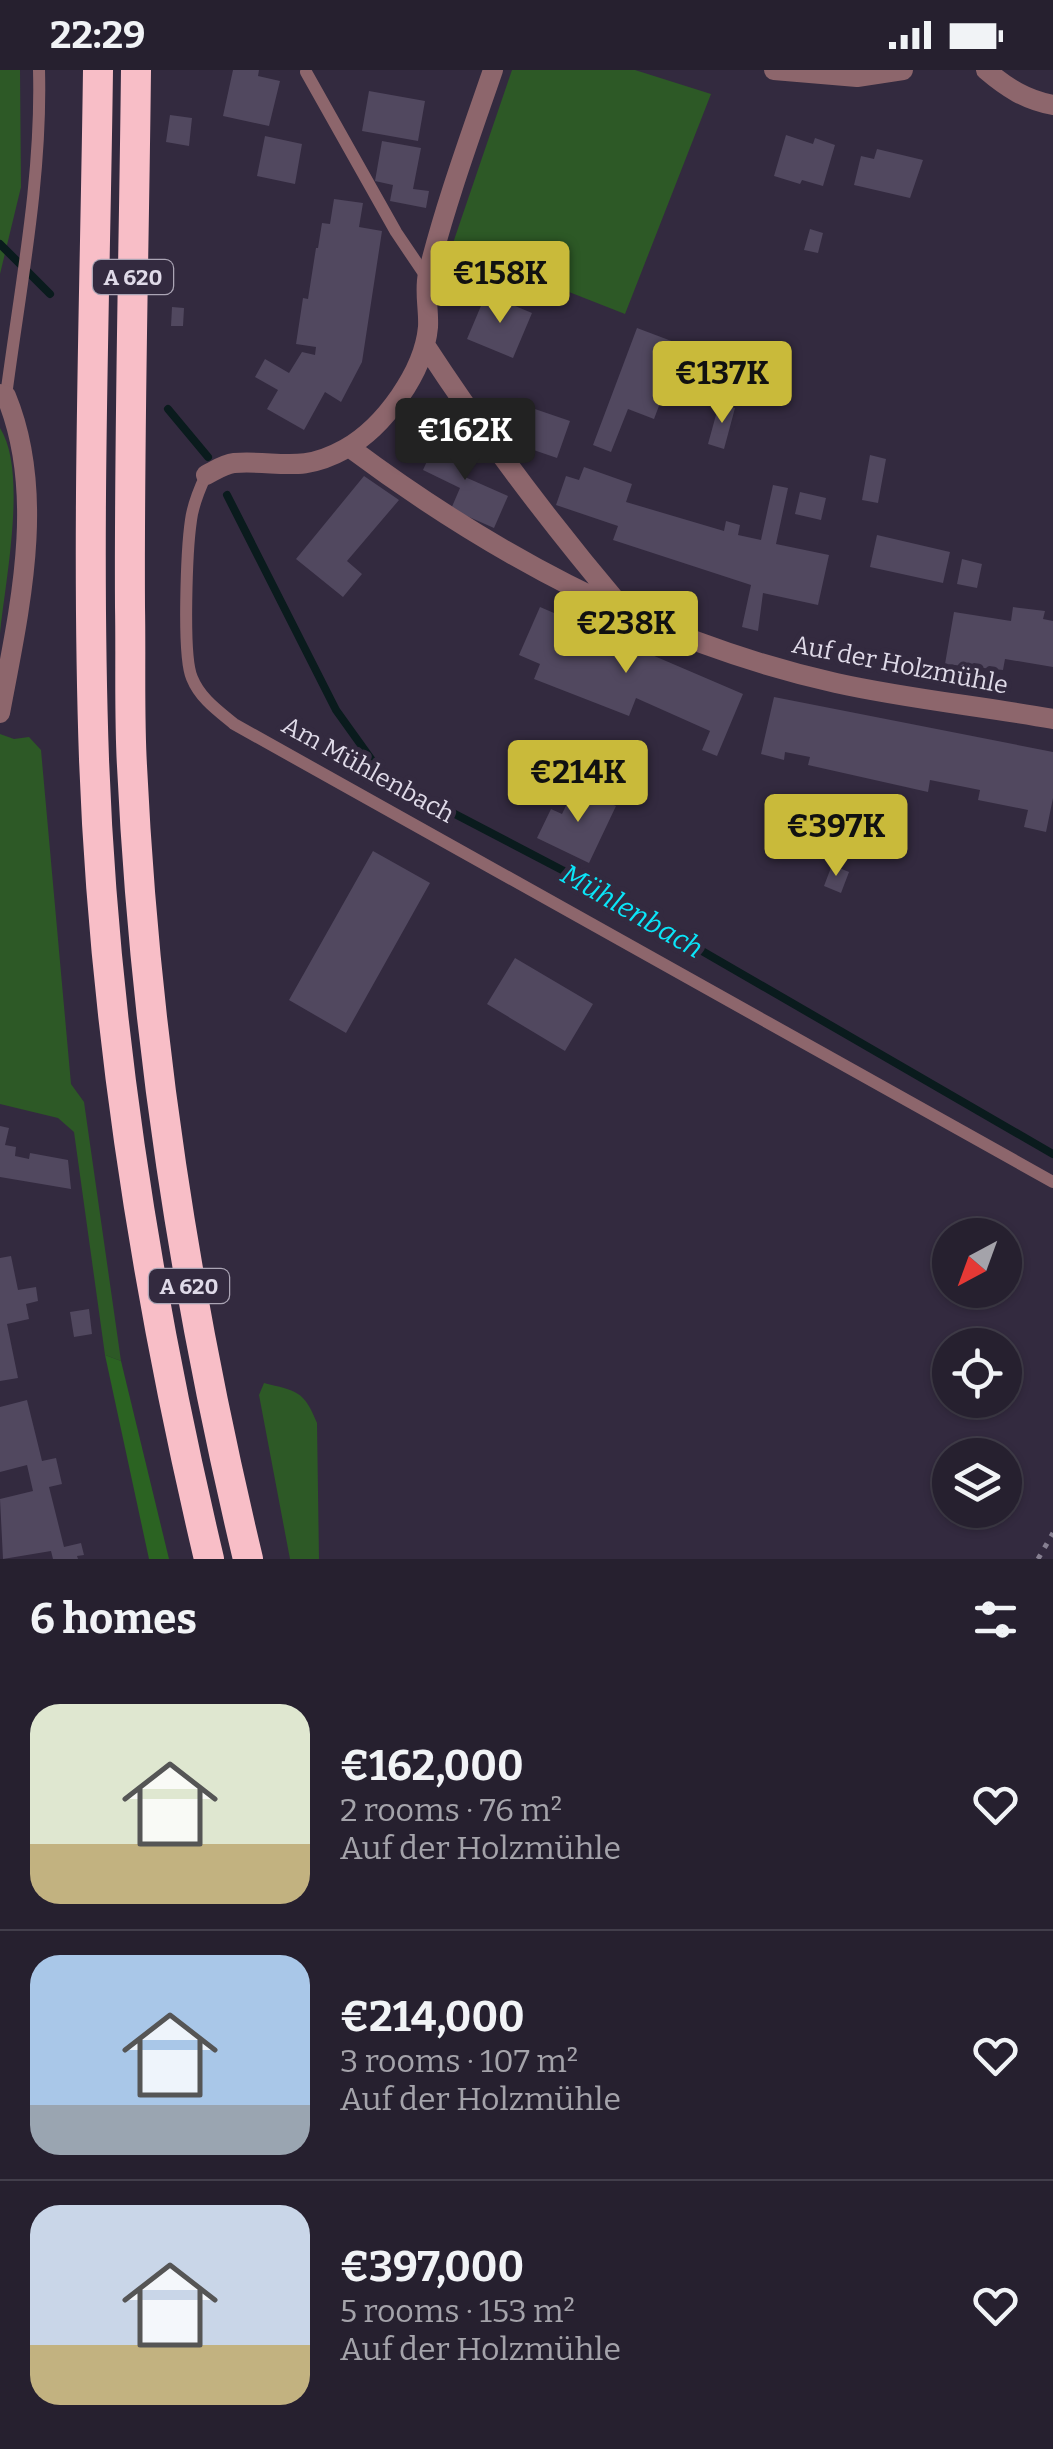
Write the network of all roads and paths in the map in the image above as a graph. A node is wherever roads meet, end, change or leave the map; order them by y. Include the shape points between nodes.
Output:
1 (39, 70) edge
2 (98, 70) edge
3 (136, 70) edge
4 (493, 70) edge
5 (774, 70) edge
6 (903, 70) edge
7 (986, 70) edge
8 (306, 72) edge
9 (1053, 105) edge
10 (427, 278) junction
11 (425, 344) junction
12 (3, 395) edge
13 (349, 447) junction
14 (206, 475) joint
15 (626, 614) junction
16 (0, 713) edge
17 (1053, 719) edge
18 (1053, 1182) edge
19 (1053, 1532) edge
20 (210, 1559) edge
21 (248, 1559) edge
22 (1038, 1559) edge

1 - 12 lane via 41,120
2 - 20 highway, A 620 via 92,628 102,895 149,1276
3 - 21 highway, A 620 via 129,484 139,890 185,1267
4 - 10 street
5 - 6 street via 856,77
7 - 9 street via 1009,90
8 - 10 lane
10 - 11 street
11 - 13 street via 392,406
11 - 15 street via 516,475
12 - 16 street via 25,454 25,543
13 - 14 street, Am Mühlenbach via 319,462 230,463
13 - 15 street, Auf der Holzmühle via 474,534
14 - 18 lane, Am Mühlenbach via 191,522 186,645 189,673 213,708
15 - 17 street, Auf der Holzmühle via 835,683
19 - 22 path

